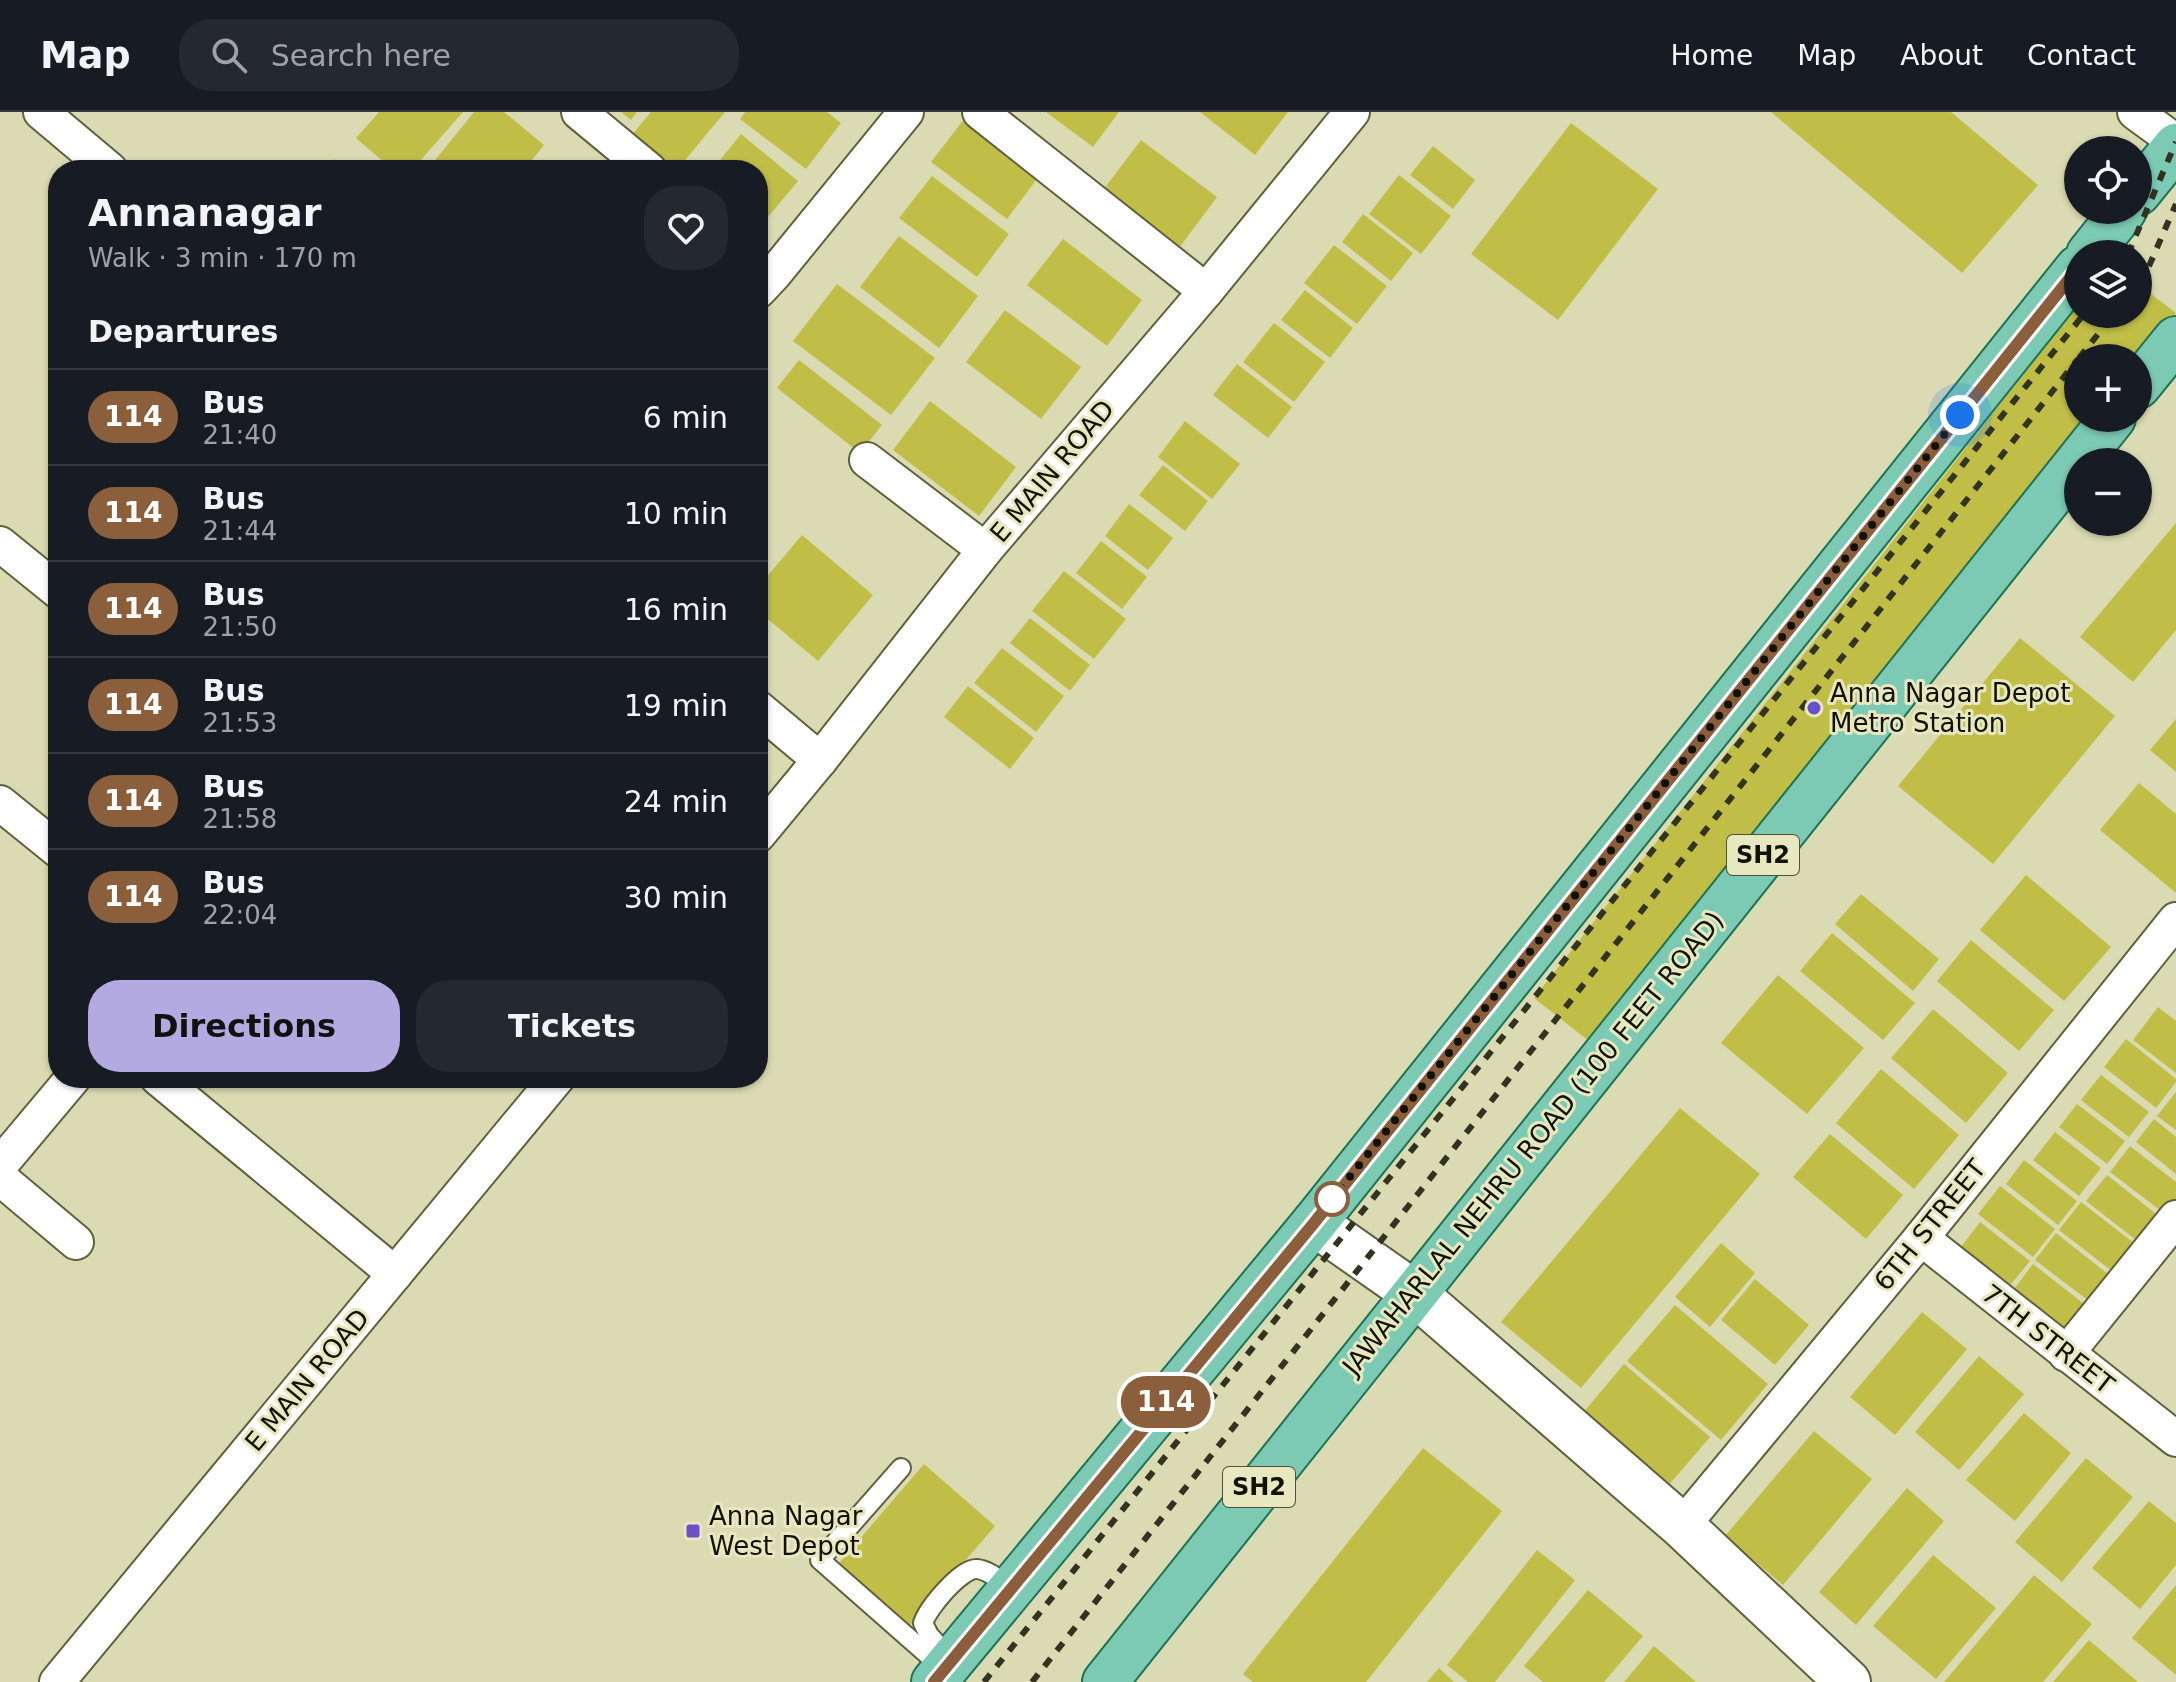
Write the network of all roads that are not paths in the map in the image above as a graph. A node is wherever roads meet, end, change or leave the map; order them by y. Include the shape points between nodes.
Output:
1 (41, 112) edge
2 (579, 112) edge
3 (906, 112) edge
4 (980, 112) edge
5 (1352, 112) edge
6 (2135, 112) edge
7 (2176, 144) edge
8 (98, 160) edge
9 (637, 160) edge
10 (2152, 175) edge
11 (2113, 224) edge
12 (2100, 240) edge
13 (768, 269) edge
14 (2064, 286) edge
15 (1206, 291) junction
16 (2176, 339) edge
17 (2152, 369) edge
18 (2102, 432) edge
19 (867, 460) dead end
20 (0, 544) edge
21 (985, 550) junction
22 (48, 583) edge
23 (768, 716) edge
24 (820, 760) junction
25 (0, 803) edge
26 (768, 823) edge
27 (48, 842) edge
28 (2171, 937) edge
29 (65, 1088) edge
30 (170, 1088) edge
31 (549, 1088) edge
32 (0, 1165) edge
33 (0, 1178) edge
34 (2176, 1218) edge
35 (1314, 1223) junction
36 (1921, 1238) junction
37 (76, 1242) dead end
38 (395, 1274) junction
39 (1414, 1293) junction
40 (2066, 1354) junction
41 (2176, 1439) edge
42 (901, 1468) dead end
43 (1682, 1526) junction
44 (943, 1671) edge
45 (57, 1682) edge
46 (1105, 1682) edge
47 (1848, 1682) edge

1 - 8 street
2 - 9 street
3 - 13 street
4 - 15 street
5 - 15 street, E MAIN ROAD
6 - 7 street
7 - 10 main road
11 - 12 main road
14 - 35 main road
15 - 21 street, E MAIN ROAD
16 - 17 main road
18 - 39 main road, JAWAHARLAL NEHRU ROAD (100 FEET ROAD) / SH2
19 - 21 street
20 - 22 street
21 - 24 street, E MAIN ROAD
23 - 24 street
24 - 26 street, E MAIN ROAD
25 - 27 street
28 - 36 street, 6TH STREET
29 - 32 street
30 - 38 street
31 - 38 street, E MAIN ROAD
33 - 37 street
34 - 40 street
35 - 39 street
35 - 44 main road
36 - 40 street, 7TH STREET
36 - 43 street, 6TH STREET
38 - 45 street, E MAIN ROAD
39 - 43 street
39 - 46 main road, JAWAHARLAL NEHRU ROAD (100 FEET ROAD) / SH2
40 - 41 street, 7TH STREET
42 - 44 lane via 820,1560
43 - 47 street

